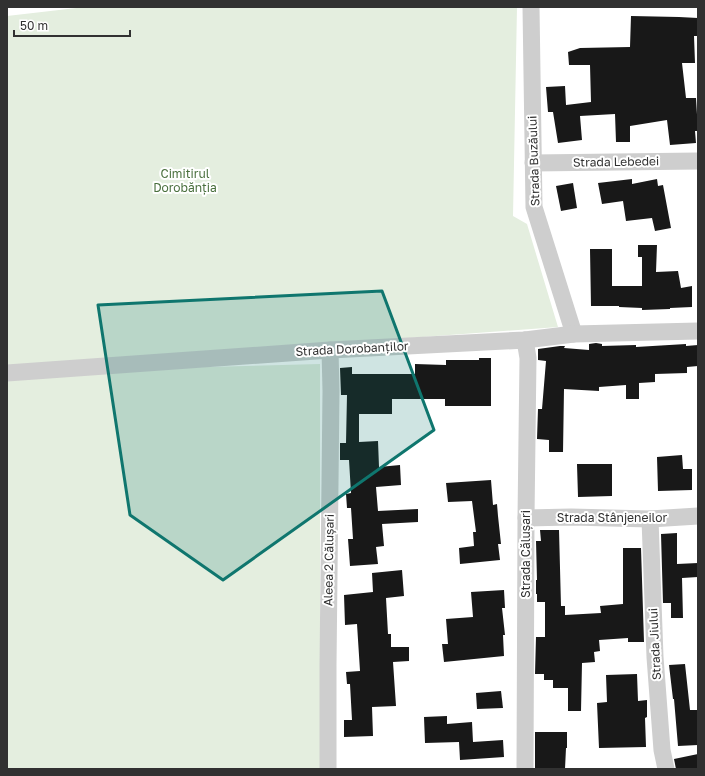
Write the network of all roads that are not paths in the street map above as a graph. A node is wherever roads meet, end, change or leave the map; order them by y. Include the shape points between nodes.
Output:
1 (531, 7) edge
2 (698, 160) edge
3 (533, 163) junction
4 (698, 331) edge
5 (574, 334) junction
6 (525, 340) junction
7 (330, 350) junction
8 (7, 373) edge
9 (698, 516) edge
10 (526, 518) junction
11 (650, 519) junction
12 (328, 769) edge
13 (525, 769) edge
14 (666, 769) edge

1 - 3 street, Strada Buzăului
2 - 3 street, Strada Lebedei
3 - 5 street, Strada Buzăului via 534,207
4 - 5 street, Strada Dorobanților
5 - 6 street, Strada Dorobanților
6 - 7 street, Strada Dorobanților
6 - 10 street, Strada Călușari via 528,358
7 - 8 street, Strada Dorobanților
7 - 12 street, Aleea 2 Călușari
9 - 11 street, Strada Stânjeneilor
10 - 11 street, Strada Stânjeneilor
10 - 13 street, Strada Călușari
11 - 14 street, Strada Jiului via 655,657 662,750

